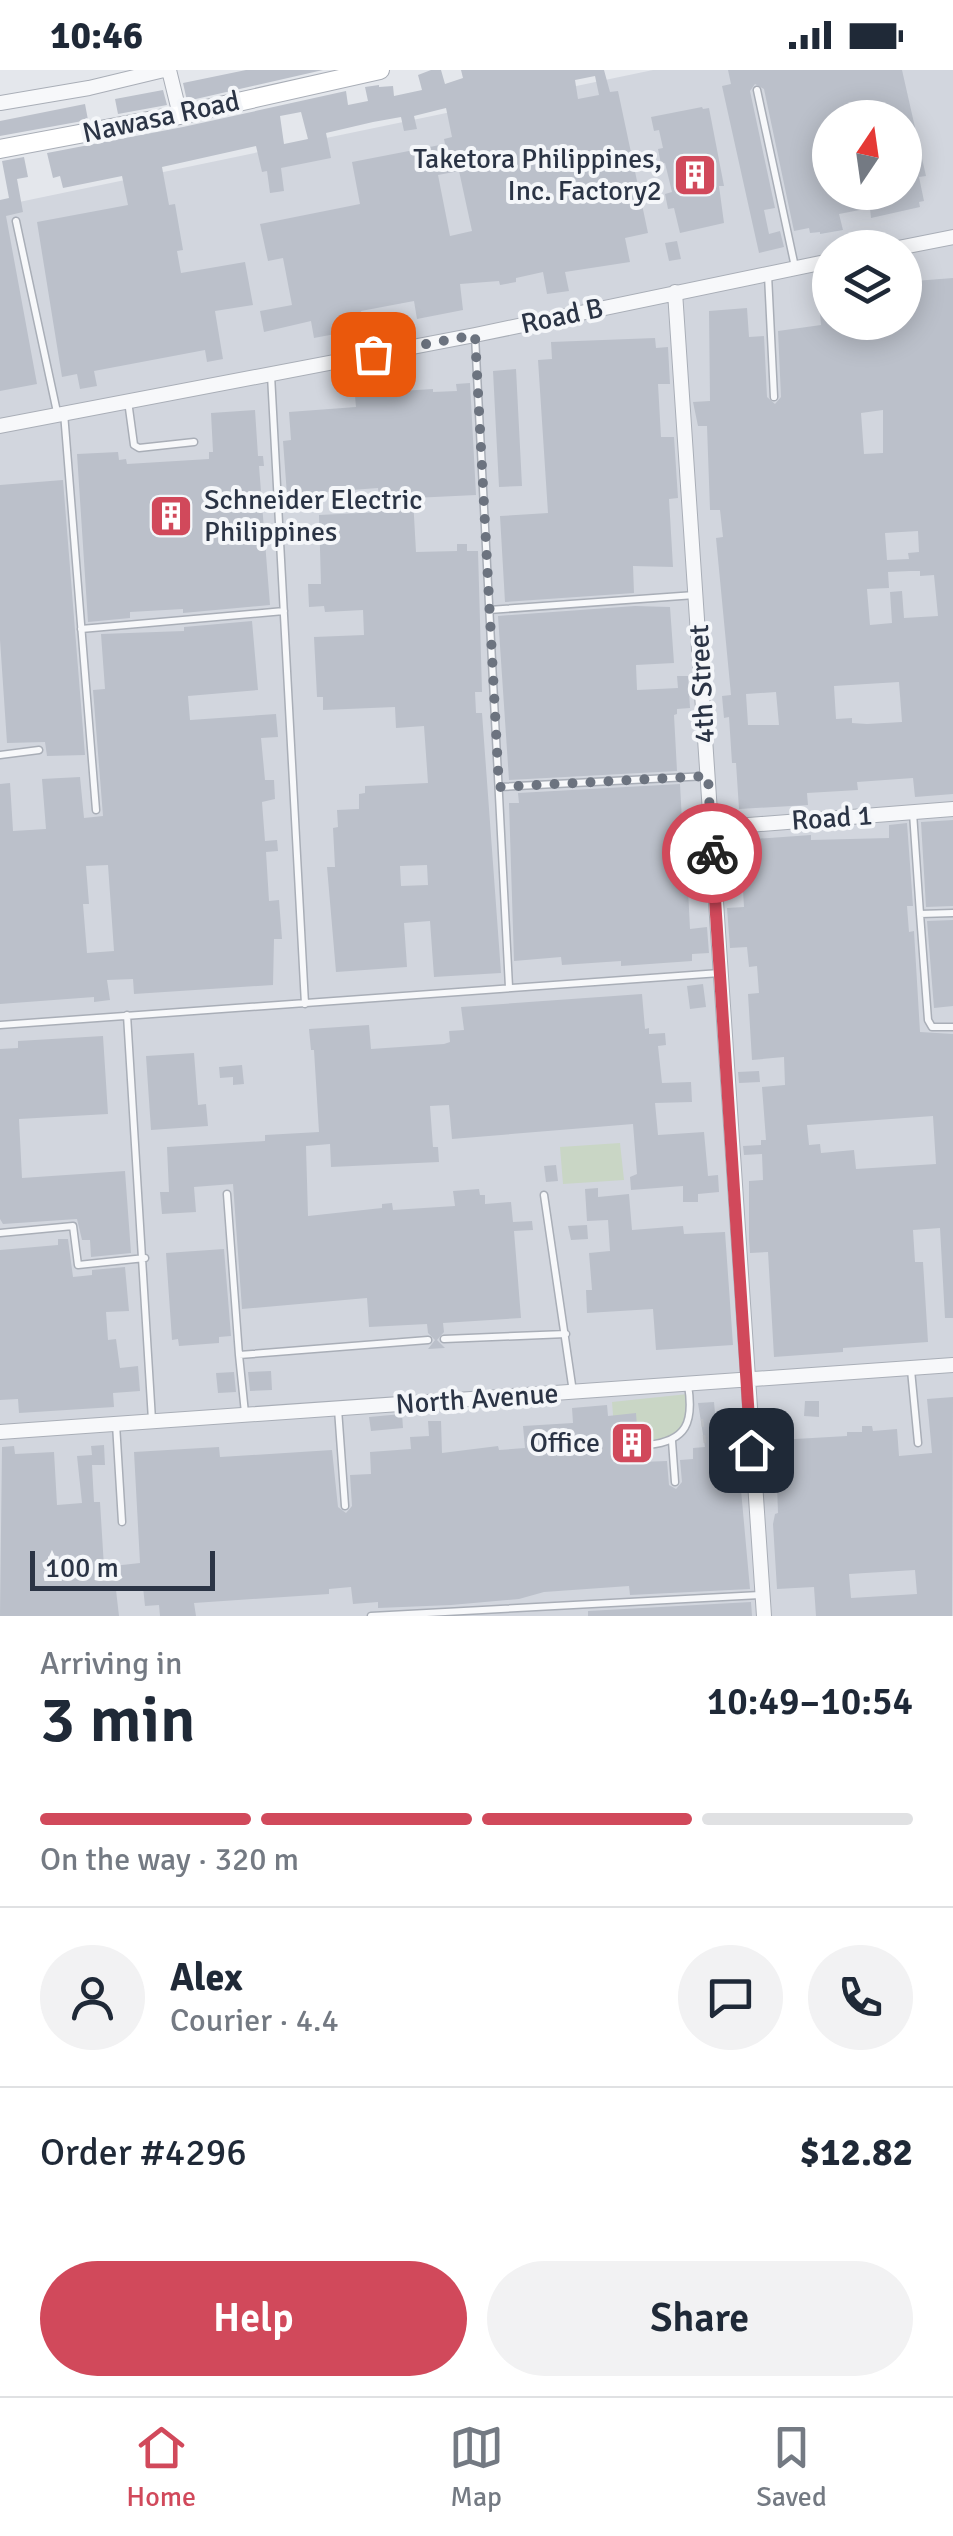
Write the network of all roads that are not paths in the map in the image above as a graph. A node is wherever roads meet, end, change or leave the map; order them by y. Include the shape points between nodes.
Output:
1 (167, 70) edge
2 (380, 70) edge
3 (757, 90) dead end
4 (0, 103) edge
5 (180, 114) junction
6 (0, 149) edge
7 (16, 220) dead end
8 (953, 236) edge
9 (922, 243) edge
10 (812, 265) edge
11 (796, 268) junction
12 (768, 273) junction
13 (675, 292) junction
14 (475, 335) junction
15 (271, 374) junction
16 (774, 397) dead end
17 (128, 400) junction
18 (60, 412) junction
19 (0, 426) edge
20 (194, 442) dead end
21 (696, 594) junction
22 (490, 610) junction
23 (284, 612) junction
24 (81, 628) junction
25 (39, 750) dead end
26 (0, 755) edge
27 (708, 776) junction
28 (499, 787) junction
29 (953, 809) edge
30 (96, 810) dead end
31 (914, 812) junction
32 (710, 828) junction
33 (953, 913) edge
34 (920, 914) junction
35 (720, 973) junction
36 (510, 987) junction
37 (305, 1004) junction
38 (127, 1015) junction
39 (0, 1024) edge
40 (953, 1027) edge
41 (227, 1194) dead end
42 (544, 1195) dead end
43 (0, 1232) edge
44 (144, 1258) junction
45 (566, 1334) junction
46 (444, 1338) dead end
47 (428, 1340) dead end
48 (239, 1354) junction
49 (953, 1365) edge
50 (911, 1366) junction
51 (746, 1378) junction
52 (688, 1384) junction
53 (573, 1392) junction
54 (338, 1408) junction
55 (245, 1414) junction
56 (152, 1420) junction
57 (116, 1423) junction
58 (0, 1432) edge
59 (672, 1441) junction
60 (918, 1443) dead end
61 (648, 1445) road end
62 (675, 1482) dead end
63 (345, 1506) dead end
64 (122, 1522) dead end
65 (762, 1595) junction
66 (372, 1616) edge
67 (764, 1616) edge

1 - 4 street
1 - 5 street
2 - 5 street, Nawasa Road
3 - 11 lane
5 - 6 street, Nawasa Road
7 - 18 lane
8 - 9 street
10 - 11 street, Road B
11 - 12 street, Road B
12 - 13 street, Road B
12 - 16 lane
13 - 14 street, Road B
13 - 21 street, 4th Street
14 - 15 street, Road B
14 - 22 lane
15 - 17 street, Road B
15 - 23 lane
17 - 18 street, Road B
17 - 20 lane via 134,445
18 - 19 street, Road B
18 - 24 lane
21 - 22 lane
21 - 27 street, 4th Street
22 - 28 lane
23 - 24 lane
23 - 37 lane
24 - 30 lane
25 - 26 lane
27 - 28 lane
27 - 32 street, 4th Street
28 - 36 lane
29 - 31 street, Road 1
31 - 32 street, Road 1
31 - 34 lane
32 - 35 street, 4th Street
33 - 34 lane
34 - 40 lane via 928,1020 937,1028
35 - 36 lane
35 - 51 street, 4th Street
36 - 37 lane
37 - 38 lane
38 - 39 lane
38 - 44 lane
41 - 48 lane
42 - 45 lane
43 - 44 lane via 73,1226 78,1265
44 - 56 lane
45 - 46 lane
45 - 53 lane
47 - 48 lane
48 - 55 lane
49 - 50 street, North Avenue
50 - 51 street, North Avenue
50 - 60 lane
51 - 52 street, North Avenue
51 - 65 street, 4th Street
52 - 53 street, North Avenue
52 - 59 lane via 687,1424
53 - 54 street, North Avenue
54 - 55 street, North Avenue
54 - 63 lane
55 - 56 street, North Avenue
56 - 57 street, North Avenue
57 - 58 street, North Avenue
57 - 64 lane
59 - 61 lane
59 - 62 lane
65 - 66 lane
65 - 67 street, 4th Street

